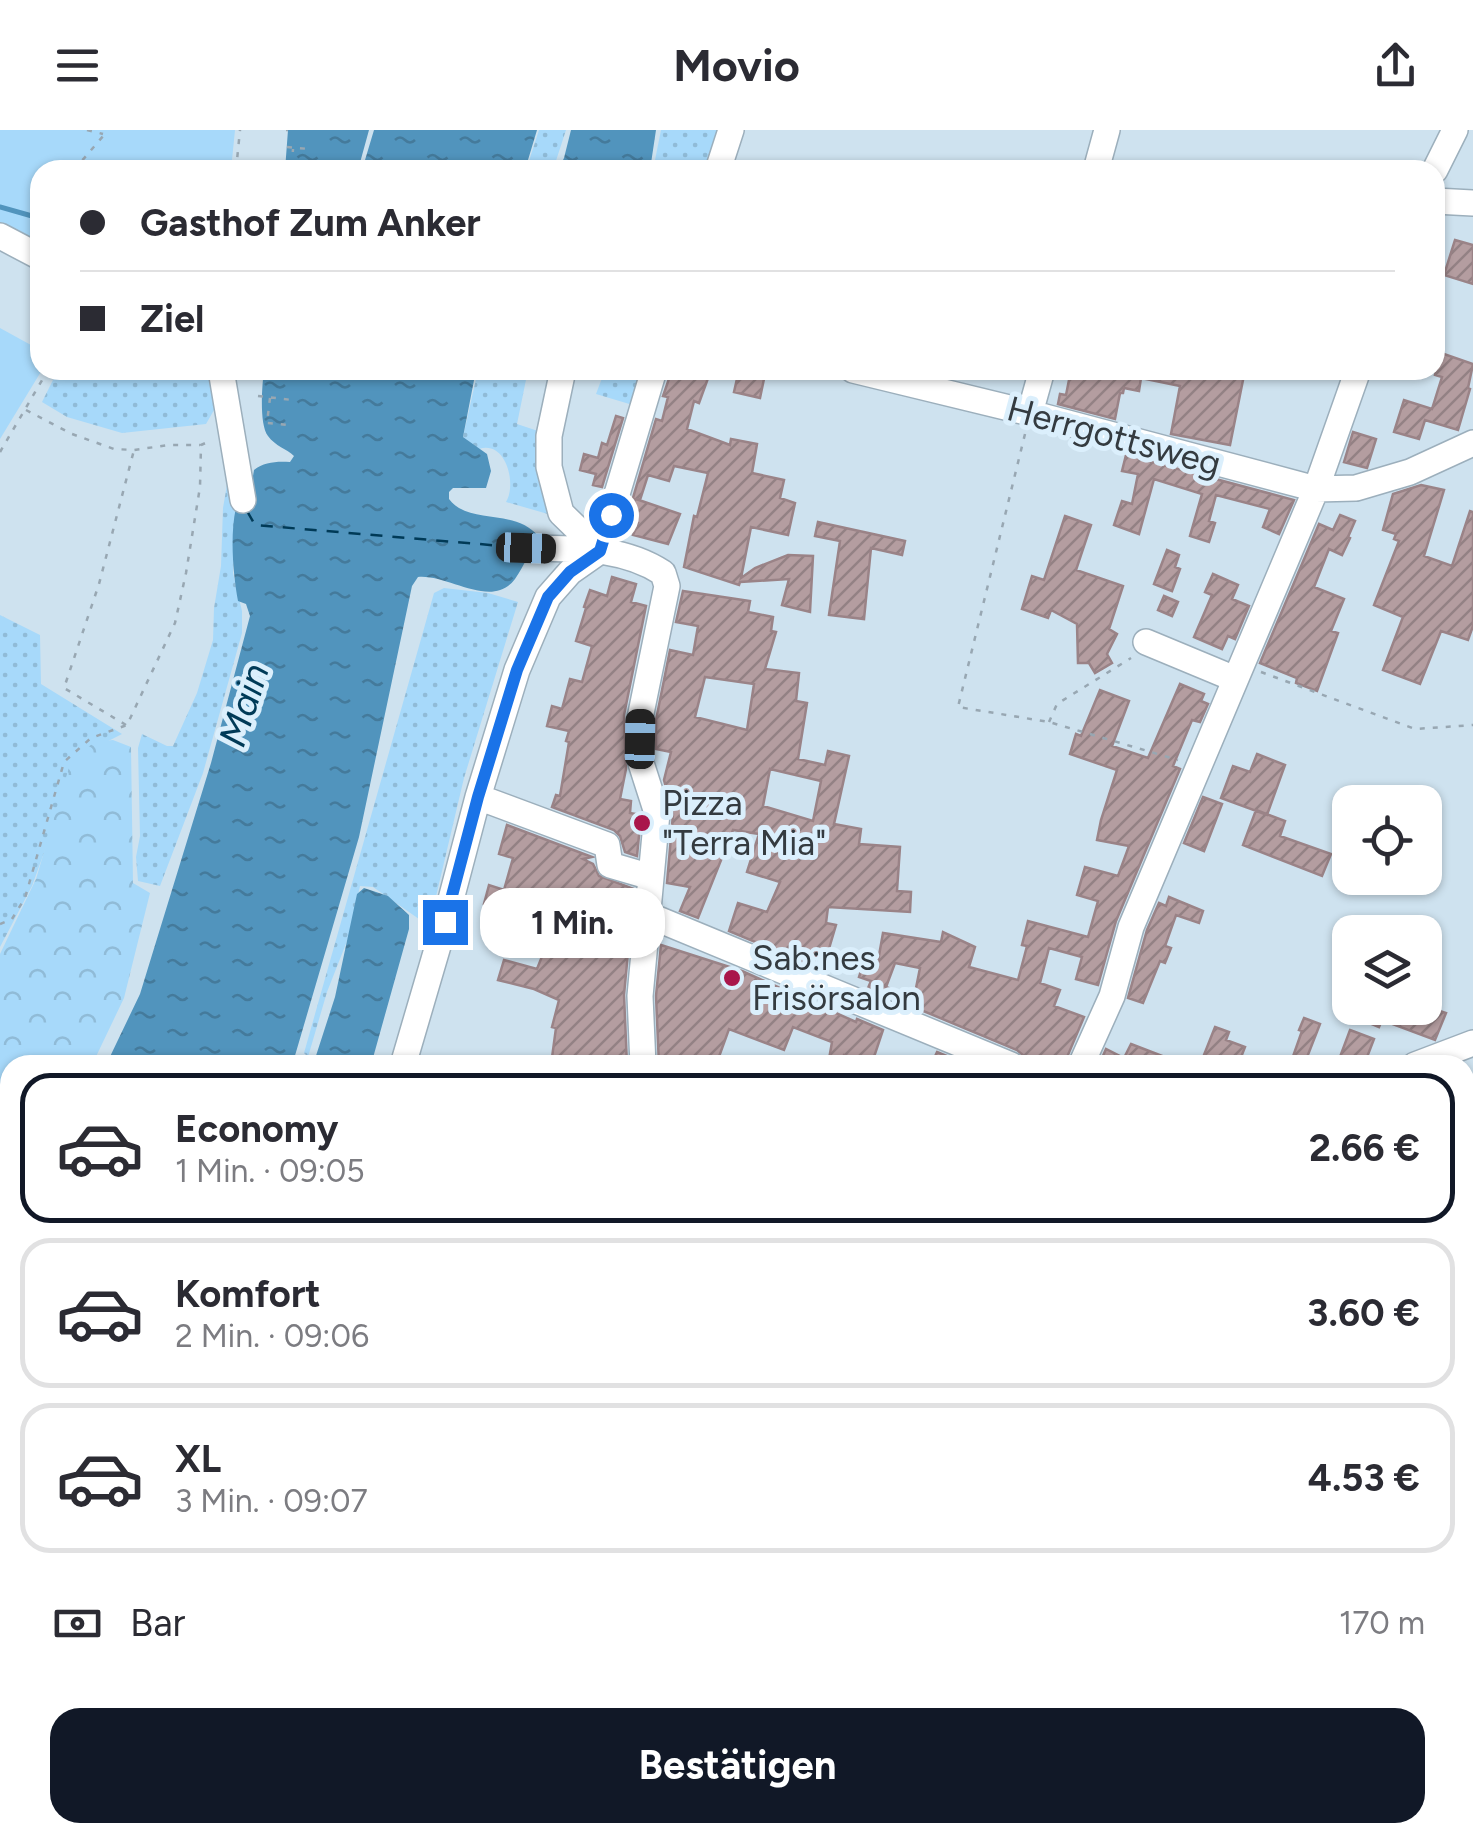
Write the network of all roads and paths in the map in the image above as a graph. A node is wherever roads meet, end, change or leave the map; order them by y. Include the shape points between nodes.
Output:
1 (87, 130) edge
2 (240, 130) edge
3 (731, 130) edge
4 (1107, 130) edge
5 (1455, 130) edge
6 (105, 132) edge
7 (287, 146) dead end
8 (294, 147) junction
9 (309, 149) dead end
10 (82, 160) edge
11 (237, 160) edge
12 (293, 160) edge
13 (721, 160) edge
14 (1099, 160) edge
15 (1440, 160) edge
16 (1445, 202) edge
17 (1473, 204) edge
18 (0, 236) edge
19 (30, 252) edge
20 (42, 380) edge
21 (222, 380) edge
22 (561, 380) edge
23 (651, 380) edge
24 (894, 380) edge
25 (1039, 380) edge
26 (1354, 380) edge
27 (258, 396) dead end
28 (270, 398) junction
29 (292, 400) dead end
30 (26, 410) junction
31 (1030, 413) junction
32 (290, 425) dead end
33 (230, 434) junction
34 (1473, 443) edge
35 (201, 444) junction
36 (134, 450) junction
37 (0, 452) edge
38 (1316, 489) junction
39 (243, 500) dead end
40 (526, 548) dead end
41 (600, 551) junction
42 (1146, 642) joint
43 (1238, 672) junction
44 (1049, 722) junction
45 (1473, 725) edge
46 (127, 726) junction
47 (1198, 766) junction
48 (478, 797) junction
49 (651, 878) junction
50 (648, 916) junction
51 (0, 924) edge
52 (1473, 1044) edge
53 (407, 1055) edge
54 (643, 1055) edge
55 (987, 1055) edge
56 (1085, 1055) edge
57 (1443, 1055) edge

1 - 6 path
2 - 11 path
3 - 13 street
4 - 14 street
5 - 15 street
6 - 10 path
7 - 8 path
8 - 9 path
8 - 12 path
16 - 17 street
18 - 19 street
20 - 30 path
21 - 33 street
22 - 41 street via 549,466 561,514
23 - 41 street
24 - 31 street, Herrgottsweg
25 - 31 street
26 - 38 street
27 - 28 path
28 - 29 path
28 - 32 path via 267,422
30 - 36 path via 96,443
30 - 37 path
31 - 38 street, Herrgottsweg
31 - 44 path via 958,707
33 - 35 path
33 - 39 street
34 - 38 street, Herrgottsweg via 1356,488
35 - 36 path
35 - 46 path via 200,486 175,622
36 - 46 path via 64,688
38 - 43 street
40 - 41 street
41 - 48 street via 548,597 517,670
41 - 49 street via 645,561 663,573 666,586 640,718 640,760 657,813
42 - 43 street
42 - 44 path via 1057,704
43 - 45 path via 1414,729
43 - 47 street
44 - 47 path
46 - 51 path via 91,738 64,762 24,898 12,919
47 - 56 street
48 - 49 street via 607,845 610,865
48 - 53 street
49 - 50 street
50 - 54 street
50 - 55 street
52 - 57 street

